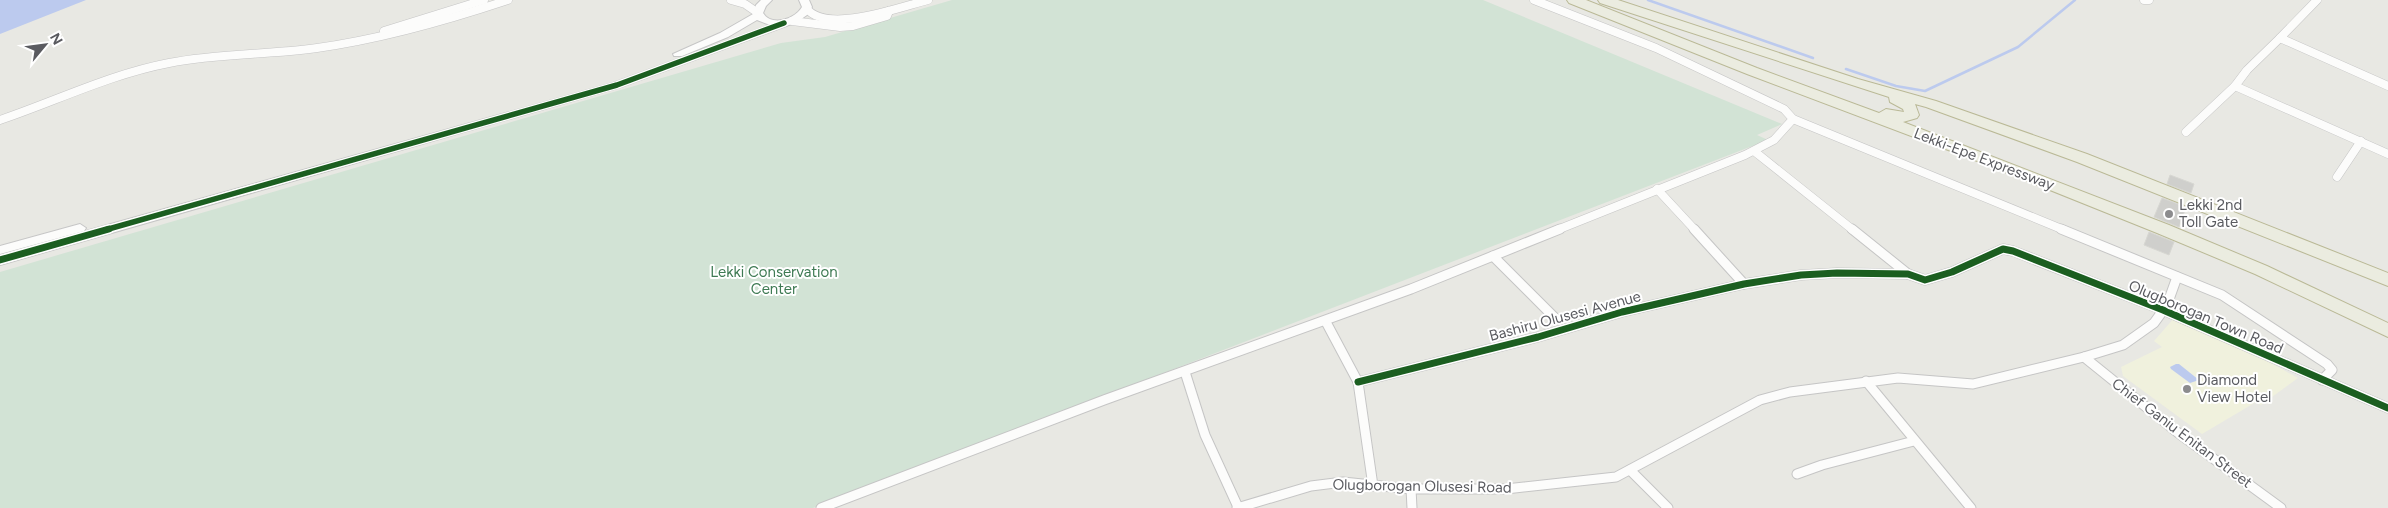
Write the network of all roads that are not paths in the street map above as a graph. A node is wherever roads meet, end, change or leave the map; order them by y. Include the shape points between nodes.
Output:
1 (484, 0) edge
2 (508, 0) edge
3 (731, 0) edge
4 (767, 0) edge
5 (928, 0) edge
6 (1534, 0) edge
7 (1574, 0) edge
8 (1604, 0) edge
9 (2144, 0) edge
10 (2148, 0) edge
11 (2317, 0) edge
12 (807, 4) edge
13 (889, 11) junction
14 (758, 14) junction
15 (788, 22) junction
16 (2280, 38) junction
17 (353, 41) junction
18 (1853, 82) junction
19 (2235, 86) junction
20 (2388, 86) edge
21 (1819, 96) junction
22 (1794, 119) junction
23 (0, 120) edge
24 (2186, 132) dead end
25 (2361, 142) junction
26 (1754, 151) junction
27 (2388, 154) edge
28 (2337, 177) dead end
29 (1657, 189) junction
30 (0, 250) edge
31 (2013, 251) joint
32 (1493, 256) junction
33 (0, 260) edge
34 (1908, 274) junction
35 (2177, 277) junction
36 (2388, 280) edge
37 (1744, 284) junction
38 (2163, 310) junction
39 (1556, 319) dead end
40 (1326, 322) junction
41 (2388, 330) edge
42 (2084, 357) junction
43 (1185, 372) junction
44 (2322, 380) junction
45 (1866, 381) junction
46 (1358, 382) junction
47 (2388, 408) edge
48 (1914, 441) junction
49 (1630, 470) junction
50 (1797, 474) dead end
51 (1373, 486) junction
52 (1411, 489) junction
53 (821, 508) edge
54 (1238, 508) edge
55 (1412, 508) edge
56 (1668, 508) edge
57 (1970, 508) edge
58 (2280, 508) edge

1 - 17 street
2 - 17 street via 422,28
3 - 14 street via 745,4
4 - 14 street
5 - 13 street
6 - 22 street via 1656,48 1776,105
7 - 21 highway, Lekki-Epe Expressway
8 - 18 highway
9 - 10 street
11 - 16 street
12 - 13 street via 812,14 826,20 842,21 881,10
12 - 15 street via 800,17
13 - 15 street via 886,16 853,26
14 - 15 street via 768,22
14 - 30 street via 724,35 616,77
15 - 33 street via 617,85
16 - 19 street via 2246,70
16 - 20 street
17 - 23 street via 166,63 133,71
18 - 21 highway via 1903,103 1910,107 1912,115 1901,118 1838,98
18 - 36 highway via 1931,104 2082,158
19 - 24 street
19 - 25 street
21 - 41 highway, Lekki-Epe Expressway via 2163,229 2261,270
22 - 26 street via 1774,140
22 - 35 street
25 - 27 street
25 - 28 street
26 - 29 street
26 - 34 street
29 - 32 street
29 - 37 street
31 - 34 street, Bashiru Olusesi Avenue via 2003,249 1952,272 1925,280
31 - 38 street, Olugborogan Town Road
32 - 39 street
32 - 40 street
34 - 37 street, Bashiru Olusesi Avenue via 1801,275
35 - 38 street, Olugborogan Olusesi Road
35 - 44 street via 2222,295 2322,360 2332,370
37 - 46 street, Bashiru Olusesi Avenue via 1622,312 1546,335
38 - 42 street, Olugborogan Olusesi Road via 2154,323 2123,345
38 - 44 street, Olugborogan Town Road
40 - 43 street
40 - 46 street
42 - 45 street, Olugborogan Olusesi Road via 1973,384 1898,378
42 - 58 street, Chief Ganiu Enitan Street via 2177,432
43 - 53 street
43 - 54 street via 1205,435
44 - 47 street, Olugborogan Town Road
45 - 48 street
45 - 49 street, Olugborogan Olusesi Road via 1790,392 1760,400
46 - 51 street
48 - 50 street
48 - 57 street
49 - 52 street, Olugborogan Olusesi Road via 1616,477 1506,489
49 - 56 street
51 - 52 street, Olugborogan Olusesi Road
51 - 54 street, Olugborogan Olusesi Road via 1343,482 1311,486
52 - 55 street

